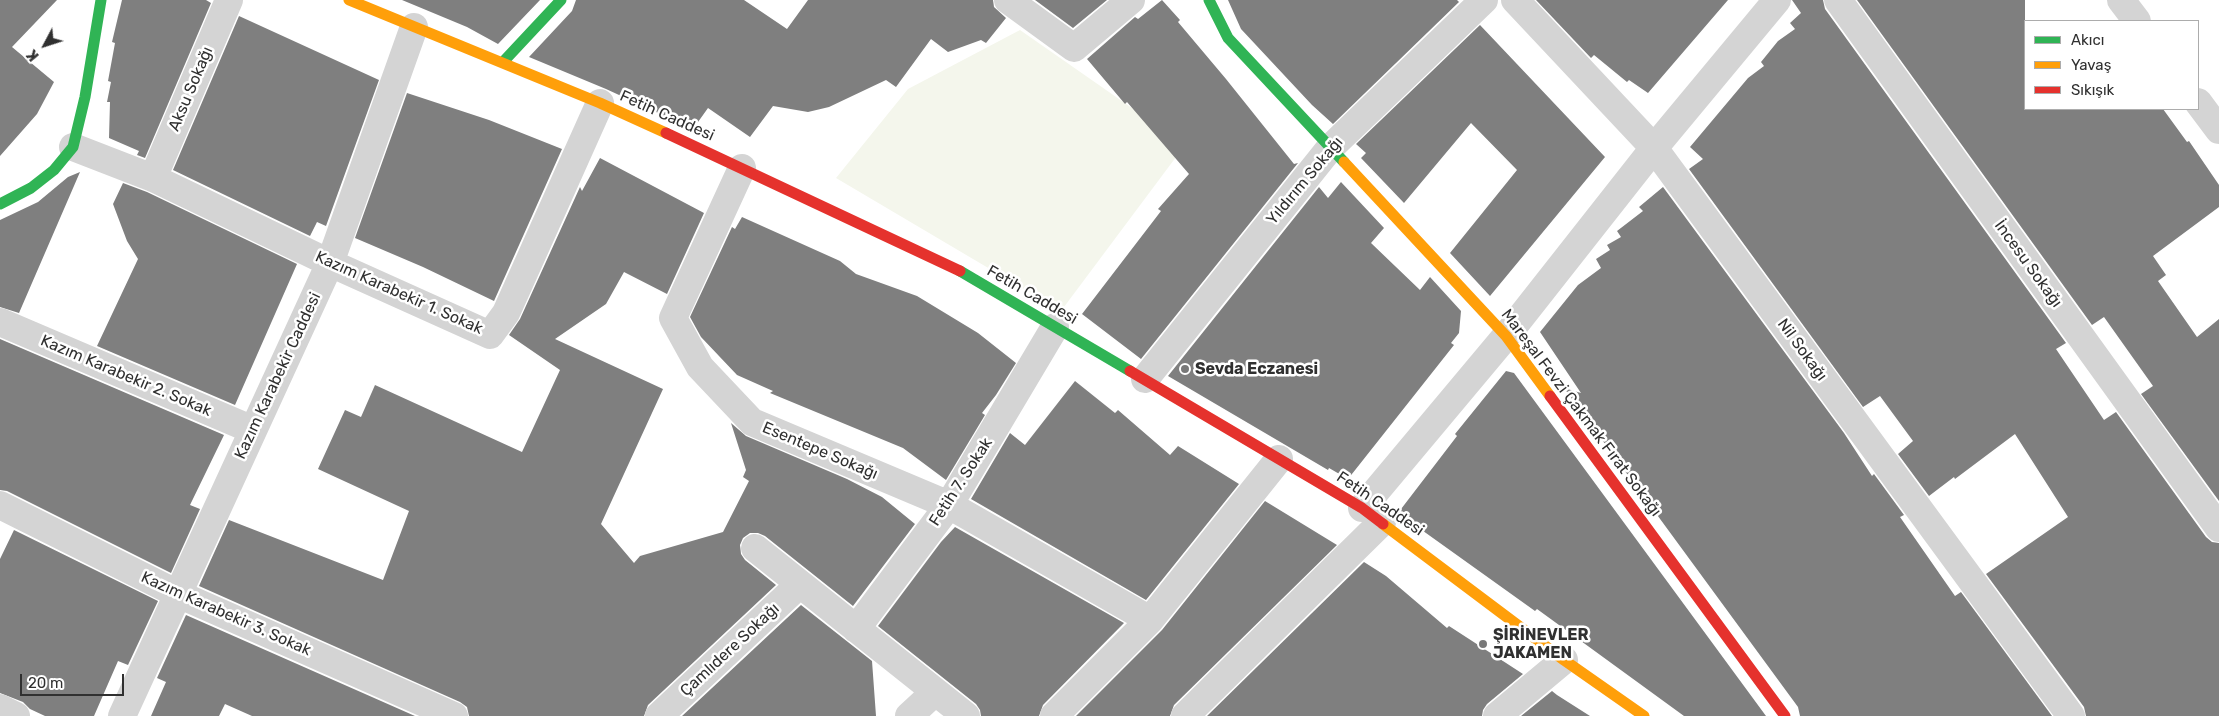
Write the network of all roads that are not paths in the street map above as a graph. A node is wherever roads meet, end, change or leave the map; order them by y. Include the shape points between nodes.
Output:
1 (101, 0) edge
2 (229, 0) edge
3 (349, 0) edge
4 (561, 0) edge
5 (1008, 0) edge
6 (1131, 0) edge
7 (1209, 0) edge
8 (1484, 0) edge
9 (1515, 0) edge
10 (1777, 0) edge
11 (1838, 0) edge
12 (2121, 0) edge
13 (2136, 20) edge
14 (414, 27) junction
15 (503, 62) junction
16 (600, 103) junction
17 (2199, 103) edge
18 (2219, 130) edge
19 (73, 147) junction
20 (1330, 148) junction
21 (1654, 148) junction
22 (742, 168) junction
23 (153, 178) junction
24 (2, 201) edge
25 (330, 263) junction
26 (0, 322) edge
27 (1055, 327) junction
28 (1506, 336) junction
29 (1145, 379) junction
30 (253, 430) junction
31 (1279, 459) junction
32 (0, 505) edge
33 (949, 505) junction
34 (1372, 515) junction
35 (2219, 528) edge
36 (755, 548) dead end
37 (800, 584) junction
38 (178, 594) junction
39 (1150, 620) junction
40 (856, 629) junction
41 (1564, 660) junction
42 (935, 692) junction
43 (0, 708) edge
44 (16, 716) edge
45 (122, 716) edge
46 (454, 716) edge
47 (659, 716) edge
48 (909, 716) edge
49 (966, 716) edge
50 (1054, 716) edge
51 (1185, 716) edge
52 (1497, 716) edge
53 (1644, 716) edge
54 (1784, 716) edge
55 (2071, 716) edge

1 - 19 street
2 - 23 street, Aksu Sokağı
3 - 14 street, Fetih Caddesi
4 - 15 street
5 - 6 street via 1074,48
7 - 20 street, Mareşal Fevzi Çakmak Fırat Sokağı via 1228,38
8 - 20 street, Yıldırım Sokağı
9 - 21 street, Nil Sokağı
10 - 21 street
11 - 35 street, İncesu Sokağı
12 - 13 street
14 - 15 street, Fetih Caddesi
14 - 25 street, Kazım Karabekir Caddesi
15 - 16 street, Fetih Caddesi
16 - 22 street, Fetih Caddesi
16 - 25 street, Kazım Karabekir 1. Sokak via 506,313 490,335
17 - 18 street
19 - 23 street, Kazım Karabekir 1. Sokak
19 - 24 street via 54,170 32,188
20 - 28 street, Mareşal Fevzi Çakmak Fırat Sokağı
20 - 29 street, Yıldırım Sokağı
21 - 28 street
21 - 55 street, Nil Sokağı
22 - 27 street, Fetih Caddesi via 956,269
22 - 33 street, Esentepe Sokağı via 672,318 700,367 752,422
23 - 25 street, Kazım Karabekir 1. Sokak
25 - 30 street, Kazım Karabekir Caddesi
26 - 30 street, Kazım Karabekir 2. Sokak
27 - 29 street, Fetih Caddesi
27 - 33 street, Fetih 7. Sokak
28 - 34 street
28 - 54 street, Mareşal Fevzi Çakmak Fırat Sokağı
29 - 31 street, Fetih Caddesi
30 - 38 street, Kazım Karabekir Caddesi
31 - 34 street, Fetih Caddesi
31 - 39 street
32 - 38 street, Kazım Karabekir 3. Sokak
33 - 39 street, Esentepe Sokağı
33 - 40 street, Fetih 7. Sokak
34 - 41 street, Fetih Caddesi
34 - 51 street
36 - 37 street
37 - 40 street
37 - 47 street, Çamlıdere Sokağı
38 - 45 street, Kazım Karabekir Caddesi
38 - 46 street, Kazım Karabekir 3. Sokak
39 - 50 street
40 - 42 street
41 - 52 street
41 - 53 street, Fetih Caddesi
42 - 48 street
42 - 49 street
43 - 44 street

